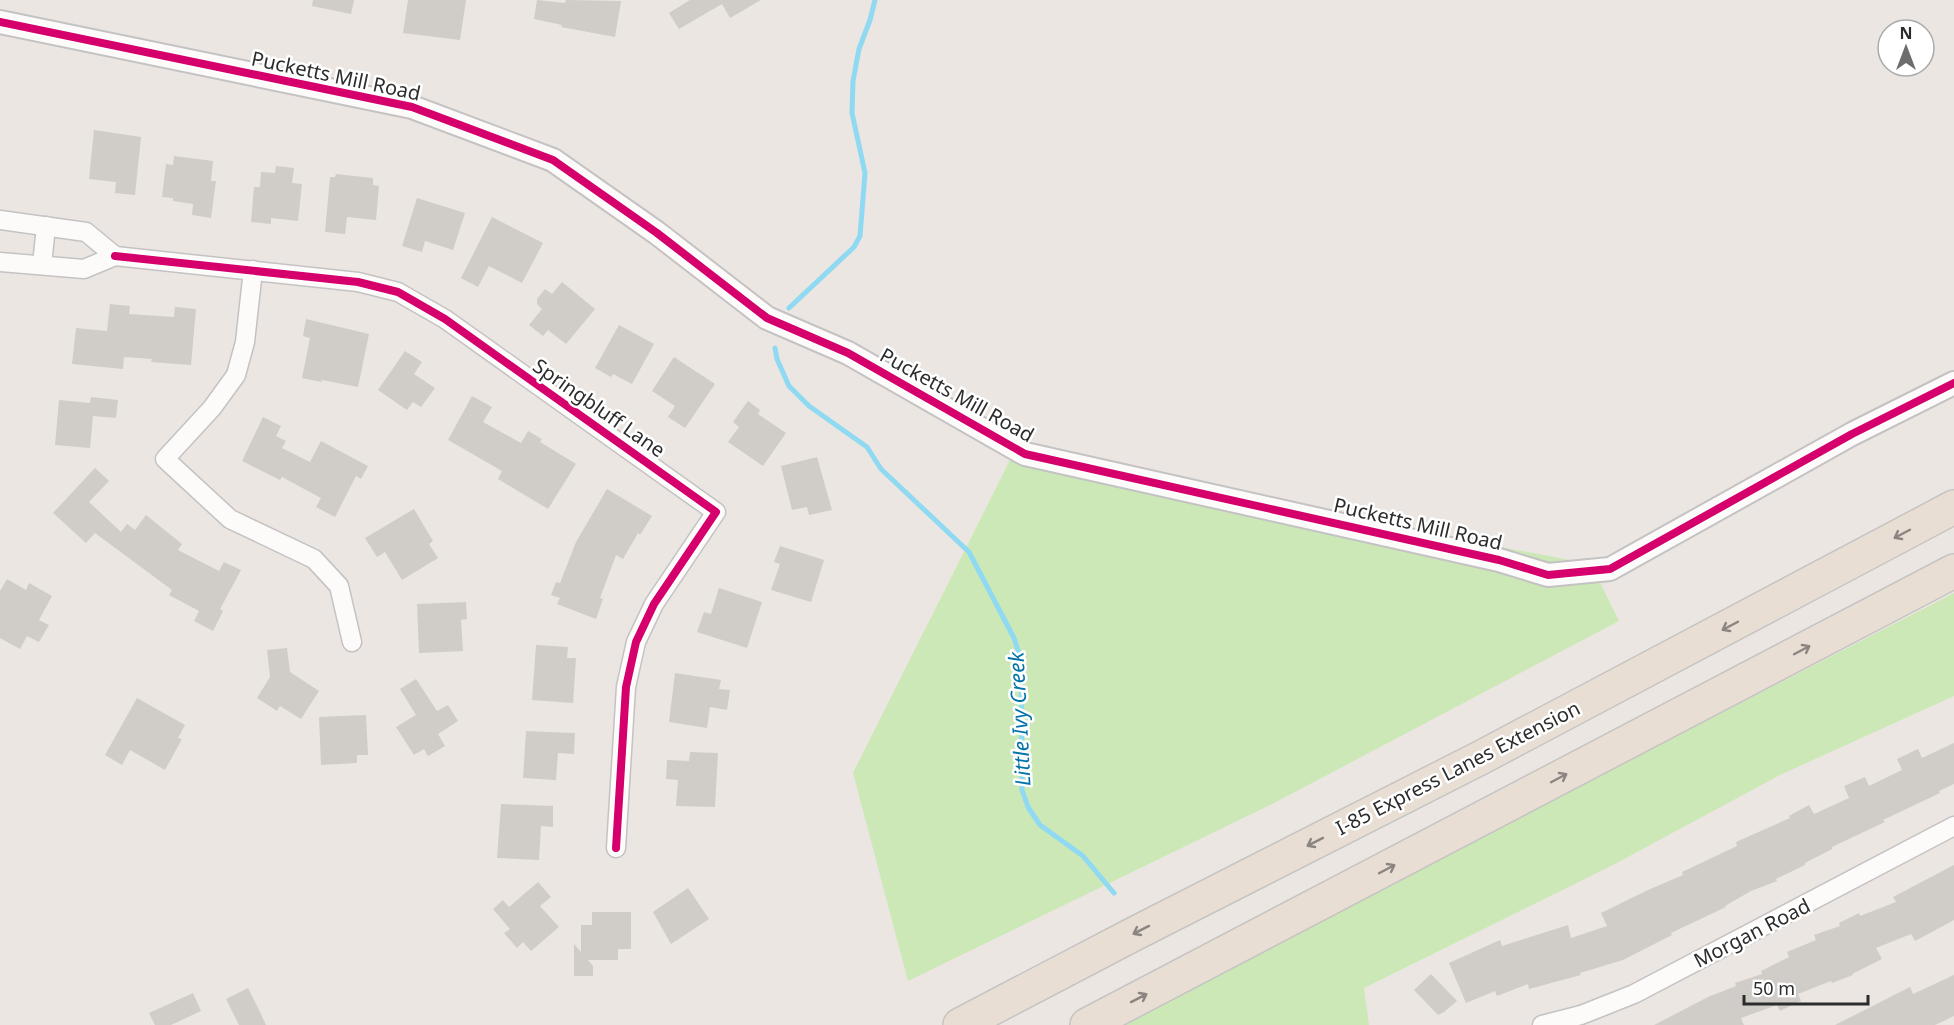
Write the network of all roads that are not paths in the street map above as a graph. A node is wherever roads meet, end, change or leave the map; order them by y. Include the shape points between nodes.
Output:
1 (0, 22) edge
2 (0, 220) edge
3 (46, 226) junction
4 (115, 256) junction
5 (0, 262) edge
6 (42, 265) junction
7 (253, 270) junction
8 (1954, 383) edge
9 (1954, 507) edge
10 (1954, 571) edge
11 (352, 642) dead end
12 (1954, 826) edge
13 (616, 848) dead end
14 (960, 1025) edge
15 (1087, 1025) edge
16 (1542, 1025) edge

1 - 8 street, Pucketts Mill Road via 412,107 553,160 657,233 767,318 848,353 1025,454 1487,557 1548,575 1610,568 1852,434
2 - 3 street
3 - 4 street via 86,232
3 - 6 street
4 - 6 street, Springbluff Lane via 84,269
4 - 7 street, Springbluff Lane
5 - 6 street, Springbluff Lane
7 - 11 street via 245,342 236,375 165,459 230,519 314,559 339,586
7 - 13 street, Springbluff Lane via 358,282 398,292 445,319 716,512 654,604 636,642 626,687
9 -> 14 highway, I-85 Express Lanes Extension via 1492,752
15 -> 10 highway
12 - 16 street, Morgan Road via 1634,994

